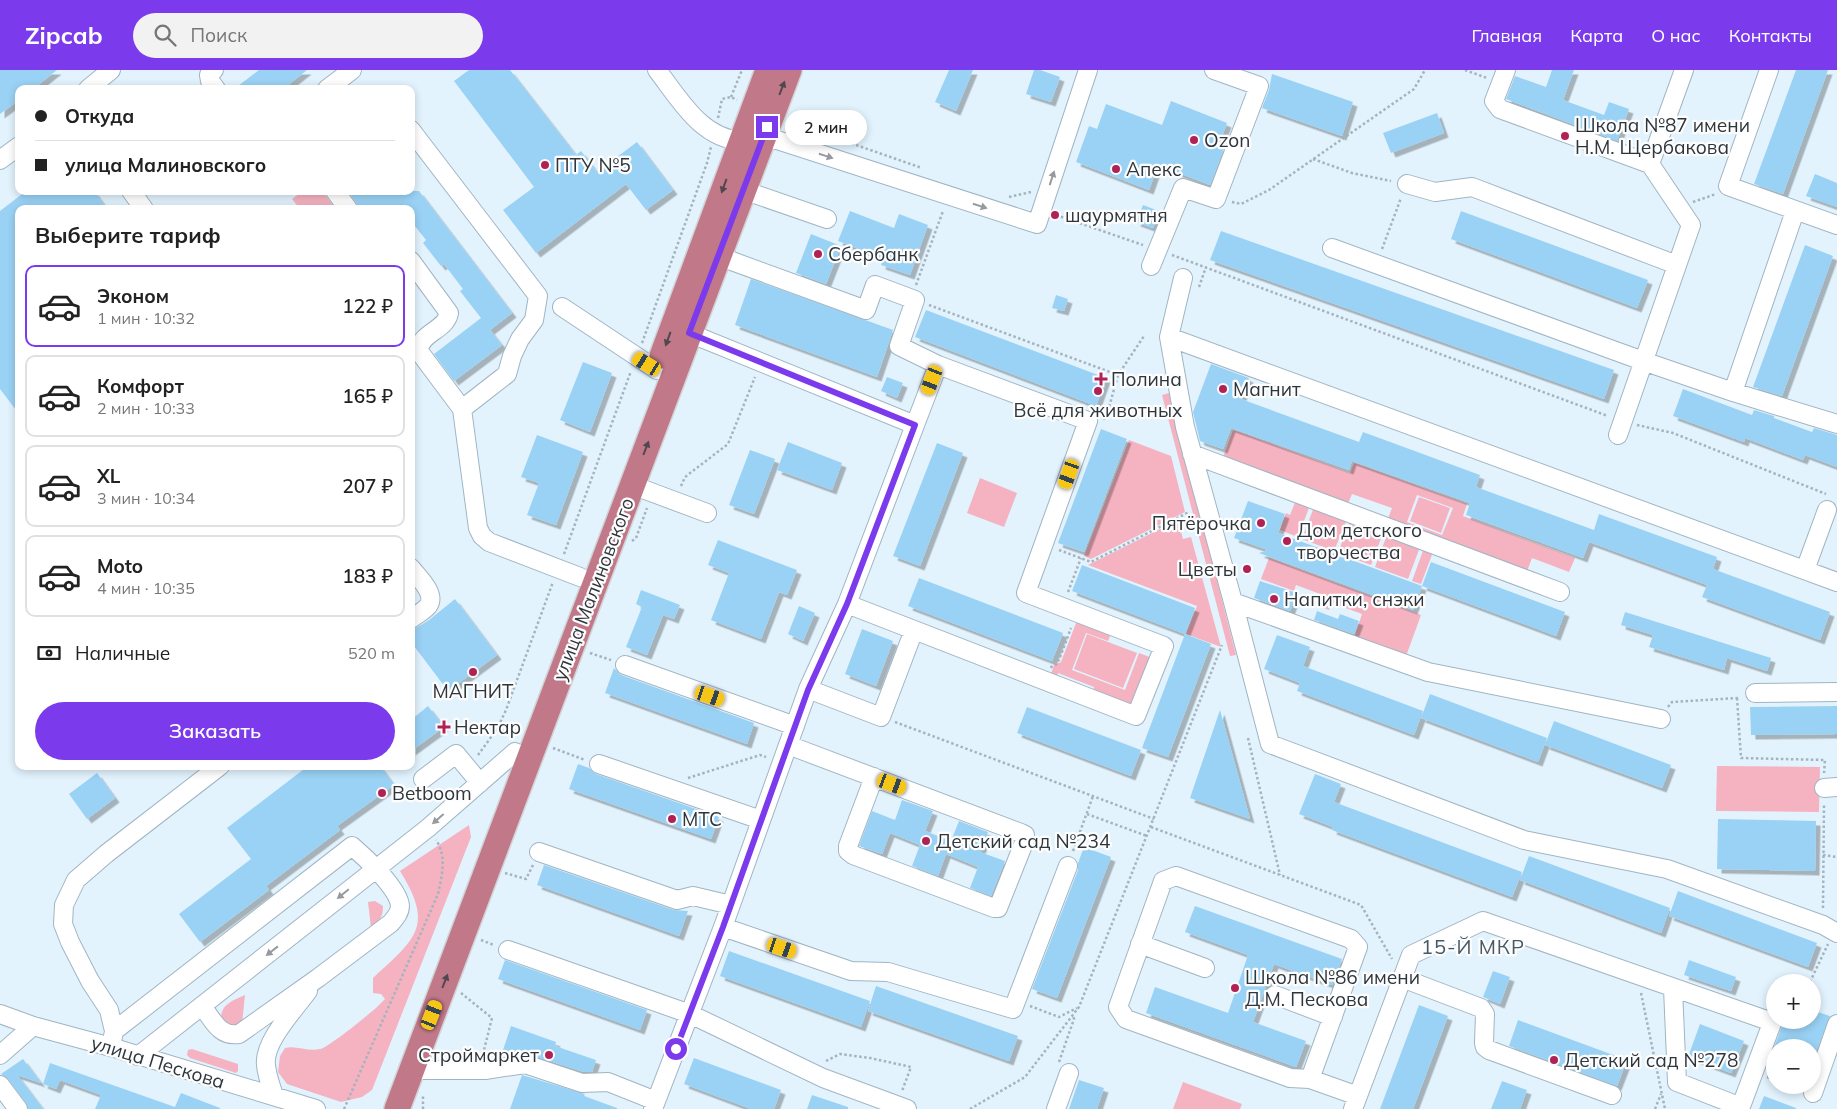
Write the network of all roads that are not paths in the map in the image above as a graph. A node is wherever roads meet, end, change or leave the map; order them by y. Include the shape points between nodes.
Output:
1 (111, 70) edge
2 (214, 70) edge
3 (352, 70) edge
4 (657, 70) edge
5 (768, 70) edge
6 (789, 70) edge
7 (1088, 70) edge
8 (1214, 70) edge
9 (1684, 70) edge
10 (1769, 70) edge
11 (1504, 76) edge
12 (93, 85) edge
13 (213, 85) edge
14 (332, 85) edge
15 (415, 135) edge
16 (752, 140) junction
17 (15, 149) edge
18 (0, 160) edge
19 (1650, 164) junction
20 (1407, 184) road end
21 (743, 190) junction
22 (1795, 211) junction
23 (827, 219) dead end
24 (1837, 225) edge
25 (1332, 248) dead end
26 (718, 256) junction
27 (1155, 258) road end
28 (1678, 264) junction
29 (415, 266) edge
30 (1183, 278) dead end
31 (562, 307) dead end
32 (689, 333) junction
33 (1169, 337) junction
34 (1643, 361) junction
35 (647, 364) junction
36 (938, 365) junction
37 (1733, 392) junction
38 (462, 409) junction
39 (1837, 424) edge
40 (915, 425) junction
41 (1620, 428) road end
42 (1192, 454) junction
43 (632, 485) junction
44 (1828, 503) road end
45 (706, 513) dead end
46 (1806, 570) junction
47 (415, 573) edge
48 (569, 573) junction
49 (1837, 582) edge
50 (1560, 592) dead end
51 (1233, 602) junction
52 (847, 604) junction
53 (415, 616) edge
54 (914, 630) junction
55 (625, 665) road end
56 (808, 690) junction
57 (1837, 692) edge
58 (1755, 693) road end
59 (1661, 719) road end
60 (795, 726) junction
61 (523, 744) junction
62 (788, 745) junction
63 (598, 764) road end
64 (215, 770) edge
65 (874, 777) junction
66 (423, 779) dead end
67 (480, 783) junction
68 (761, 820) junction
69 (538, 852) road end
70 (1068, 866) road end
71 (375, 868) junction
72 (731, 905) junction
73 (723, 927) junction
74 (1831, 930) edge
75 (1140, 944) junction
76 (508, 950) road end
77 (1205, 968) dead end
78 (318, 978) junction
79 (1402, 978) junction
80 (1673, 988) junction
81 (1275, 995) dead end
82 (202, 1006) junction
83 (0, 1014) edge
84 (690, 1014) junction
85 (1332, 1017) junction
86 (1766, 1017) edge
87 (1837, 1024) edge
88 (32, 1026) junction
89 (1769, 1029) edge
90 (113, 1039) junction
91 (0, 1055) edge
92 (138, 1056) junction
93 (1821, 1068) edge
94 (412, 1070) junction
95 (1069, 1073) road end
96 (1310, 1079) junction
97 (0, 1085) edge
98 (274, 1096) junction
99 (1612, 1096) dead end
100 (1356, 1103) edge
101 (655, 1105) edge
102 (902, 1107) edge
103 (1741, 1108) edge
104 (18, 1109) edge
105 (316, 1109) edge
106 (380, 1109) edge
107 (398, 1109) edge
108 (1056, 1109) edge

1 - 12 street
2 - 13 street via 209,75
3 - 14 street
4 - 16 street via 703,126 728,138
5 - 16 highway, улица Малиновского
16 -> 6 highway, улица Малиновского
16 -> 7 street via 777,140 1042,210
8 - 27 street via 1259,86 1216,198 1183,188
9 - 19 street
10 - 22 street via 1728,186
11 - 19 street via 1494,101 1500,109
15 - 38 street via 538,296 534,320 520,339 507,374
16 - 21 highway, улица Малиновского
16 -> 35 highway, улица Малиновского
17 - 18 street
19 - 28 street via 1691,225
20 - 28 street via 1435,192 1472,187
21 - 23 street
21 - 26 highway, улица Малиновского
22 - 24 street
22 - 37 street
25 - 34 street
26 - 32 highway, улица Малиновского
26 - 36 street via 866,310 876,285 913,299 899,346
28 - 34 street
29 - 38 street via 449,313 446,322 422,340 420,354
30 - 33 street
31 - 35 street
32 - 40 street
43 -> 32 highway, улица Малиновского
33 - 42 street
33 - 46 street
34 - 37 street
34 - 41 street
35 - 48 highway, улица Малиновского
36 - 40 street
36 - 54 street via 1088,421 1026,593 1164,646 1136,716
37 - 39 street
38 - 48 street via 478,528 482,536 489,542
40 - 52 street
42 - 50 street
42 - 51 street
43 - 45 street
43 - 61 highway, улица Малиновского
44 - 46 street
46 - 49 street
47 - 53 street via 430,592 431,599 428,606
48 - 61 highway, улица Малиновского
51 - 59 street via 1428,672
51 - 74 street via 1270,744 1524,840 1667,869
52 - 54 street
52 - 56 street
54 - 56 street via 881,717
55 - 60 street
56 - 60 street
57 - 58 street
60 - 62 street
61 - 67 street
94 -> 61 highway, улица Малиновского
61 - 106 highway, улица Малиновского
62 - 65 street
62 - 68 street
63 - 68 street
64 - 90 street via 76,880 64,905 63,924 90,981 109,1010
65 - 65 street via 848,851 998,908 1025,835
66 - 67 street via 456,754
67 -> 71 street
68 - 72 street
69 - 72 street via 677,900 693,896
70 - 73 street via 1012,1009 888,972 851,972
71 - 78 street via 398,898 398,915
71 -> 82 street
71 - 90 street via 352,846
72 - 73 street
73 - 84 street
75 - 77 street
75 - 85 street via 1163,881 1176,876 1351,939 1358,947
75 - 96 street via 1118,1007 1126,1018 1290,1078
76 - 84 street
78 - 82 street via 239,1034 221,1031
78 - 98 street via 267,1050 266,1064
79 - 80 street via 1411,955 1483,921
79 - 99 street via 1481,1008 1485,1014 1484,1043 1489,1050
79 - 100 street
80 - 86 street
80 - 103 street via 1677,1082
81 - 85 street
82 - 92 street
83 - 88 street, улица Пескова
84 - 101 street
84 - 102 street via 823,1078
85 - 96 street
87 - 93 street
88 - 90 street, улица Пескова
88 - 91 street
89 - 103 street
90 - 92 street, улица Пескова
92 - 98 street, улица Пескова
94 - 101 street via 479,1070 525,1064 582,1083 608,1082
94 - 107 highway, улица Малиновского
95 - 108 street
96 - 100 street
97 - 104 street
98 - 105 street, улица Пескова

